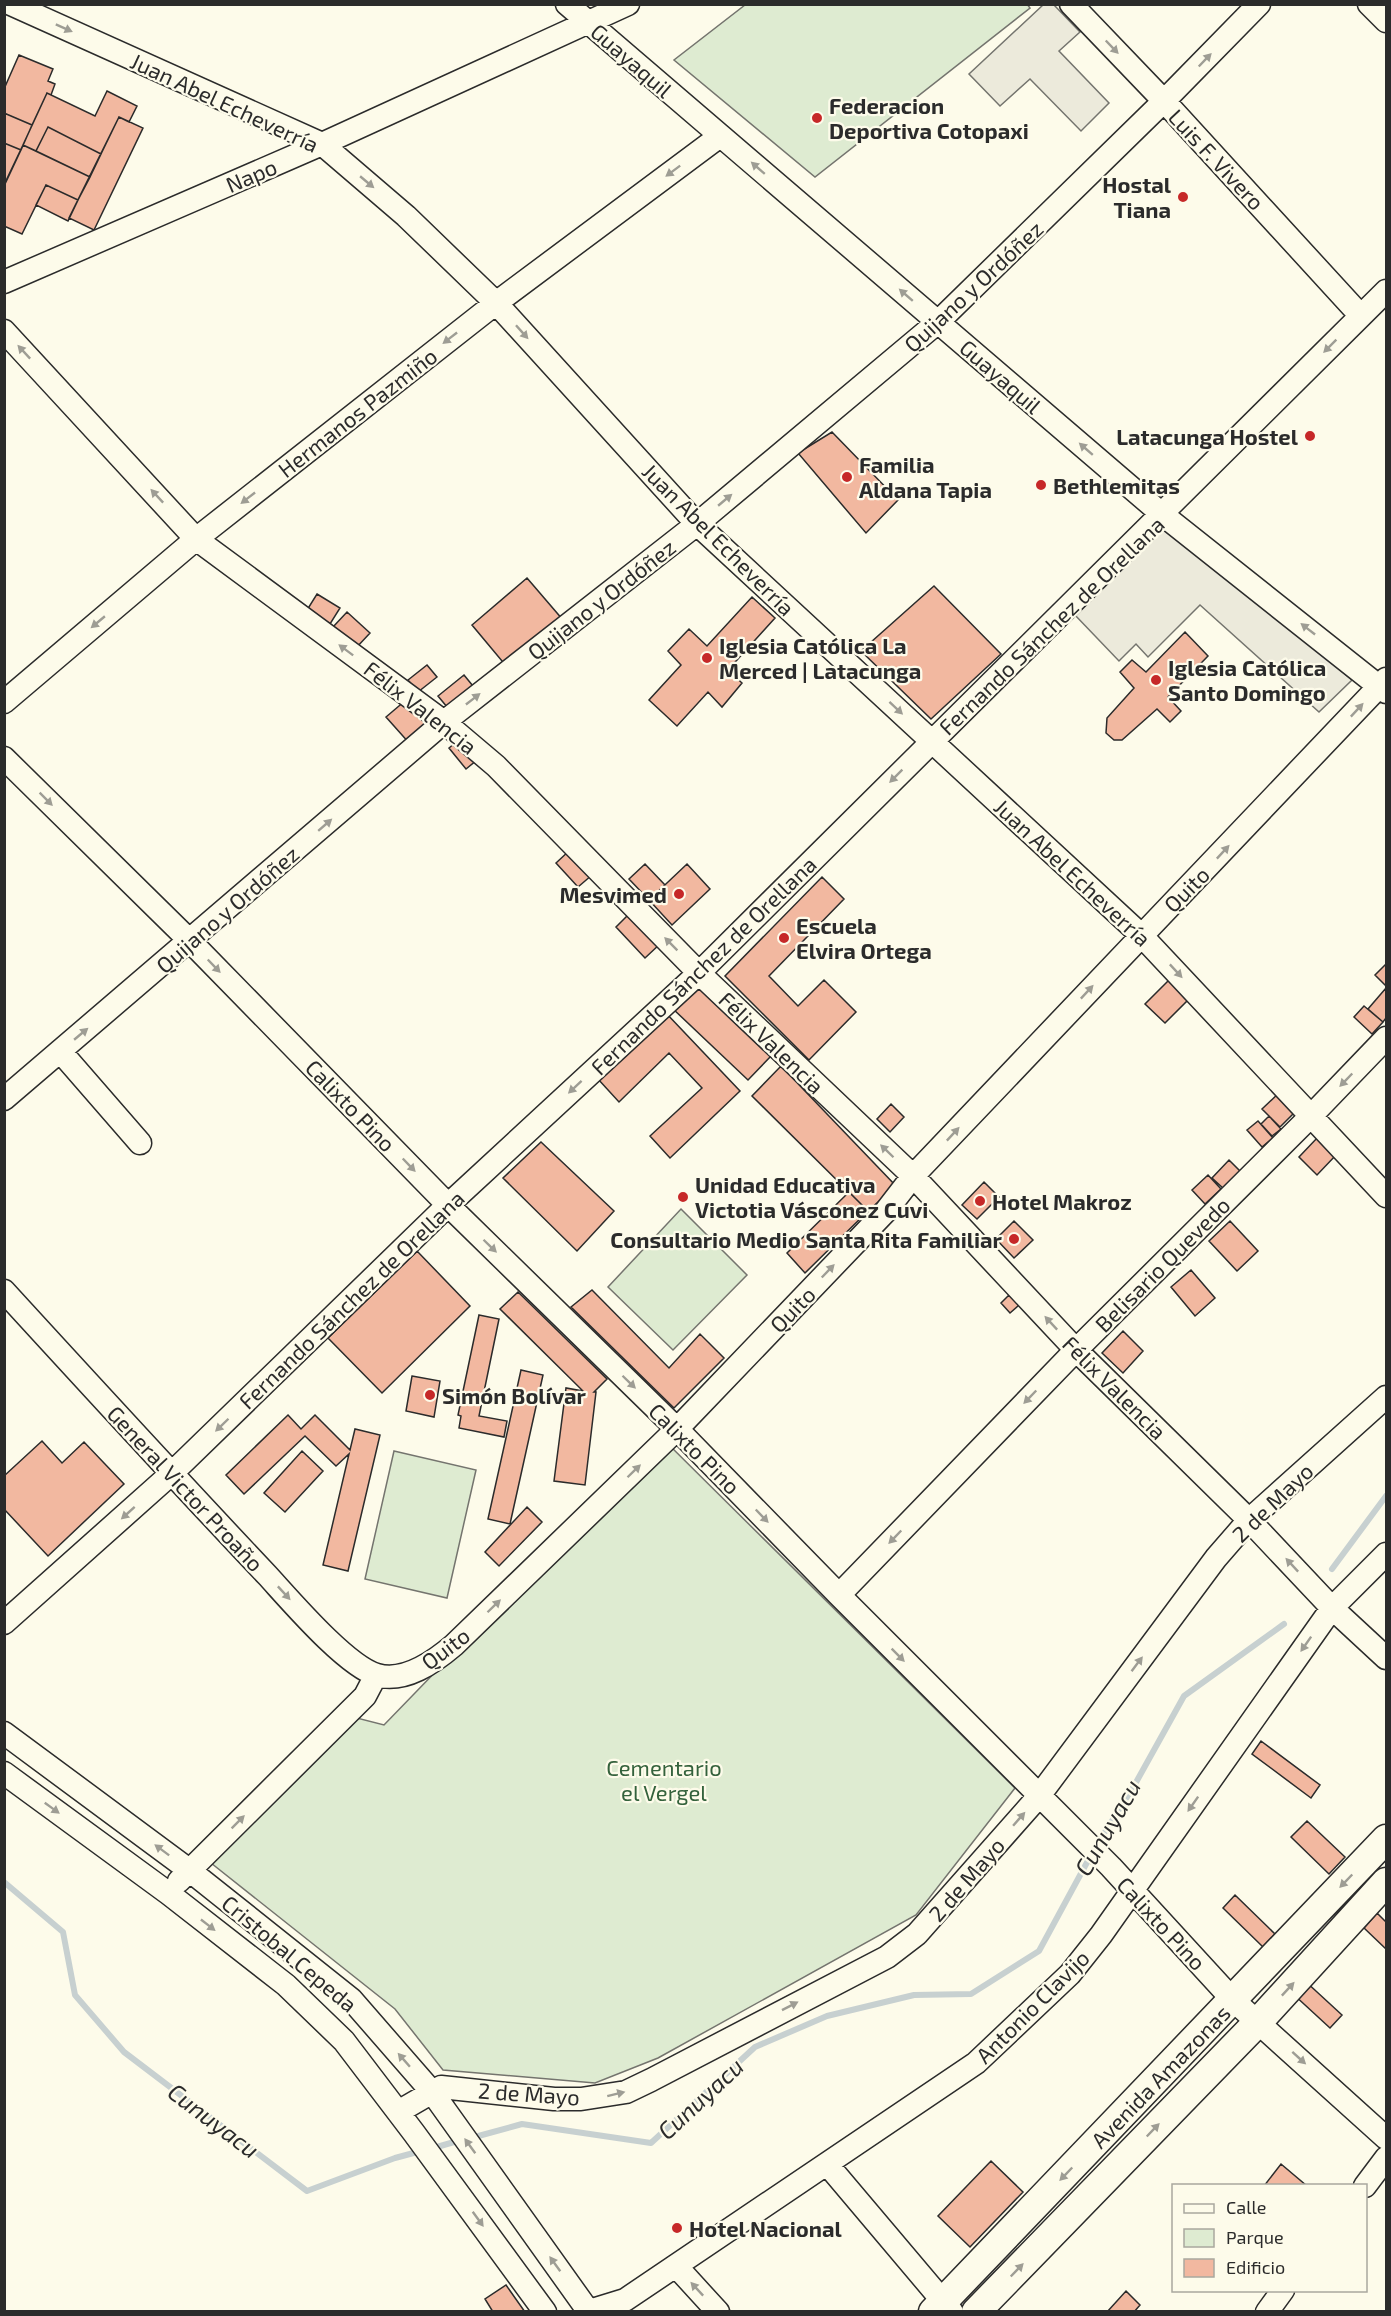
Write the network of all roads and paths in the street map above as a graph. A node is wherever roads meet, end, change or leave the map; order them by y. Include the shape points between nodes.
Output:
1 (11, 4) edge
2 (567, 4) edge
3 (628, 4) edge
4 (1071, 4) edge
5 (1259, 4) edge
6 (1369, 4) edge
7 (1386, 21) edge
8 (588, 23) junction
9 (1164, 101) junction
10 (720, 136) junction
11 (322, 144) junction
12 (4, 282) edge
13 (1386, 291) edge
14 (496, 303) junction
15 (1360, 315) junction
16 (938, 322) junction
17 (4, 331) edge
18 (1163, 514) junction
19 (697, 524) junction
20 (196, 539) junction
21 (1384, 686) edge
22 (4, 702) edge
23 (444, 722) junction
24 (932, 741) junction
25 (4, 758) edge
26 (1141, 935) junction
27 (190, 941) junction
28 (699, 973) junction
29 (1386, 1038) edge
30 (60, 1051) junction
31 (4, 1099) edge
32 (1312, 1116) junction
33 (140, 1143) dead end
34 (913, 1176) junction
35 (1386, 1196) edge
36 (448, 1205) junction
37 (4, 1291) edge
38 (1076, 1350) junction
39 (1386, 1397) edge
40 (677, 1429) junction
41 (171, 1474) junction
42 (1249, 1520) junction
43 (1386, 1554) edge
44 (838, 1595) junction
45 (1332, 1608) junction
46 (4, 1623) edge
47 (1386, 1658) edge
48 (376, 1675) junction
49 (4, 1733) edge
50 (4, 1773) edge
51 (1039, 1796) junction
52 (1386, 1839) edge
53 (189, 1870) junction
54 (1386, 1882) edge
55 (1131, 1891) junction
56 (168, 1893) junction
57 (1233, 2000) junction
58 (1259, 2021) junction
59 (432, 2092) junction
60 (398, 2112) junction
61 (1386, 2138) edge
62 (1386, 2158) edge
63 (827, 2164) junction
64 (1366, 2184) edge
65 (676, 2266) junction
66 (1282, 2292) edge
67 (622, 2306) edge
68 (943, 2308) edge
69 (588, 2311) edge
70 (545, 2312) edge
71 (718, 2312) edge
72 (976, 2312) edge
73 (1267, 2312) edge

1 -> 11 street, Juan Abel Echeverría
2 - 8 street, Guayaquil
3 - 8 street, Napo
4 -> 9 street, Luis F. Vivero
9 -> 5 street, Quijano y Ordóñez
6 - 7 street
8 - 10 street, Guayaquil
8 - 11 street, Napo
9 - 15 street, Luis F. Vivero
9 - 16 street, Quijano y Ordóñez
10 -> 14 street, Hermanos Pazmiño
16 -> 10 street, Guayaquil
11 - 12 street, Napo
11 -> 14 street, Juan Abel Echeverría via 406,216
13 - 15 street, Fernando Sánchez de Orellana
14 -> 19 street, Juan Abel Echeverría
14 -> 20 street, Hermanos Pazmiño
15 -> 18 street, Fernando Sánchez de Orellana
18 -> 16 street, Guayaquil
19 -> 16 street, Quijano y Ordóñez
20 -> 17 street, Félix Valencia
21 -> 18 street, Guayaquil
18 - 24 street, Fernando Sánchez de Orellana
23 -> 19 street, Quijano y Ordóñez
19 -> 24 street, Juan Abel Echeverría
20 -> 22 street, Hermanos Pazmiño
23 -> 20 street, Félix Valencia
26 -> 21 street, Quito
27 -> 23 street, Quijano y Ordóñez
28 -> 23 street, Félix Valencia via 496,766
24 - 26 street, Juan Abel Echeverría
24 -> 28 street, Fernando Sánchez de Orellana
25 -> 27 street, Calixto Pino
26 -> 32 street, Juan Abel Echeverría
34 -> 26 street, Quito
30 -> 27 street, Quijano y Ordóñez
27 -> 36 street, Calixto Pino
34 -> 28 street, Félix Valencia
28 -> 36 street, Fernando Sánchez de Orellana
29 -> 32 street, Belisario Quevedo
30 - 31 street, Quijano y Ordóñez
30 - 33 street
32 - 35 street, Juan Abel Echeverría
32 - 38 street, Belisario Quevedo
38 -> 34 street, Félix Valencia
40 -> 34 street, Quito via 886,1211
36 -> 40 street, Calixto Pino
36 -> 41 street, Fernando Sánchez de Orellana
37 - 41 street, General Victor Proaño
38 - 42 street, Félix Valencia
38 -> 44 street, Belisario Quevedo
39 - 42 street, 2 de Mayo
40 -> 44 street, Calixto Pino
48 -> 40 street, Quito via 402,1674 434,1662
41 -> 46 street, Fernando Sánchez de Orellana
41 -> 48 street, General Victor Proaño via 323,1635 358,1666
45 -> 42 street, Félix Valencia
51 -> 42 street, 2 de Mayo via 1216,1558
43 - 45 street, Antonio Clavijo
44 -> 51 street, Calixto Pino
45 - 47 street, Félix Valencia
45 -> 55 street, Antonio Clavijo
53 -> 48 street via 365,1696
53 -> 49 street, Cristobal Cepeda
50 -> 56 street, Cristobal Cepeda
51 - 55 street, Calixto Pino
59 -> 51 street, 2 de Mayo via 449,2087 581,2099 626,2092 651,2080 887,1957 917,1934
52 -> 57 main road, Avenida Amazonas
53 - 56 street
59 -> 53 street, Cristobal Cepeda via 351,1999
58 -> 54 main road, Avenida Amazonas
55 - 57 street, Calixto Pino
55 - 63 street, Antonio Clavijo via 1070,1974 976,2063
56 -> 60 street, Cristobal Cepeda via 286,1985 344,2041
57 - 58 street, Calixto Pino
57 -> 68 main road, Avenida Amazonas
58 -> 61 street, Calixto Pino
72 -> 58 main road, Avenida Amazonas
59 - 60 street, 2 de Mayo
69 -> 59 street, Cristobal Cepeda
60 -> 70 street, Cristobal Cepeda
62 - 64 street
63 - 65 street, Antonio Clavijo
63 - 68 street
65 - 67 street, Antonio Clavijo
71 -> 65 street
66 - 73 street
67 - 69 street, Antonio Clavijo

